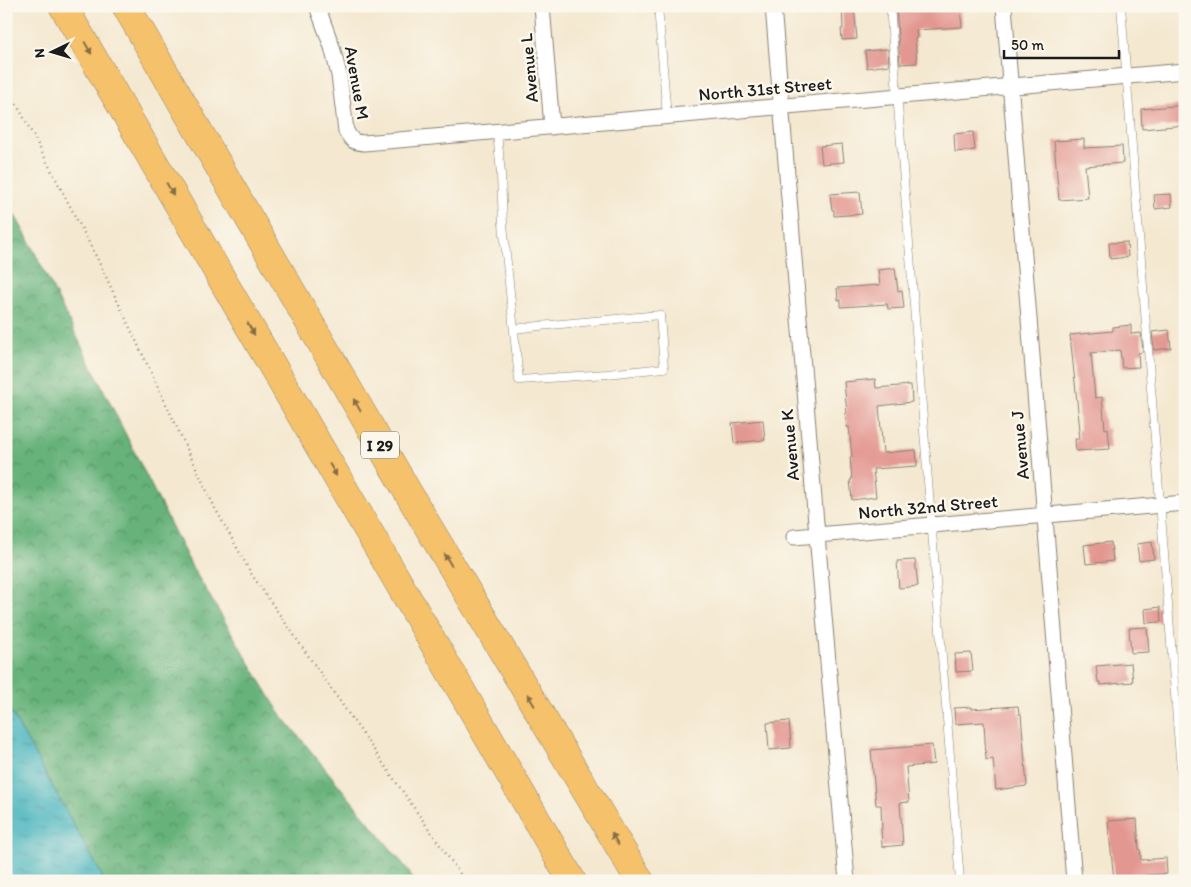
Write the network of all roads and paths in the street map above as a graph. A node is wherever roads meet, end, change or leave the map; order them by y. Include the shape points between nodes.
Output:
1 (63, 6) edge
2 (126, 6) edge
3 (317, 6) edge
4 (542, 6) edge
5 (658, 6) edge
6 (773, 6) edge
7 (890, 6) edge
8 (1004, 6) edge
9 (1121, 6) edge
10 (1185, 71) edge
11 (1127, 76) junction
12 (1010, 86) junction
13 (6, 87) edge
14 (897, 96) junction
15 (781, 107) junction
16 (667, 117) junction
17 (552, 127) junction
18 (497, 132) junction
19 (350, 139) joint
20 (514, 329) junction
21 (1185, 503) edge
22 (1160, 505) junction
23 (1044, 516) junction
24 (932, 525) junction
25 (817, 535) junction
26 (794, 537) dead end
27 (1185, 822) edge
28 (466, 881) edge
29 (572, 881) edge
30 (640, 881) edge
31 (847, 881) edge
32 (960, 881) edge
33 (1074, 881) edge

1 -> 29 highway
30 -> 2 highway, I 29 via 417,508
3 - 19 street, Avenue M via 339,75 346,131
4 - 17 street, Avenue L
5 - 16 lane
6 - 15 street, Avenue K
7 - 14 lane
8 - 12 street, Avenue J
9 - 11 lane
10 - 11 street, North 31st Street
11 - 12 street, North 31st Street
11 - 22 lane
12 - 14 street, North 31st Street
12 - 23 street, Avenue J
13 - 28 path via 98,260 215,508 252,576
14 - 15 street, North 31st Street
14 - 24 lane
15 - 16 street, North 31st Street
15 - 25 street, Avenue K
16 - 17 street, North 31st Street
17 - 18 street, North 31st Street
18 - 19 street, North 31st Street via 364,143
18 - 20 lane
20 - 20 lane via 519,380 664,368 660,316
21 - 22 street, North 32nd Street
22 - 23 street, North 32nd Street
22 - 27 lane
23 - 24 street, North 32nd Street
23 - 33 street, Avenue J
24 - 25 street, North 32nd Street
24 - 32 lane
25 - 26 street, North 32nd Street
25 - 31 street, Avenue K

